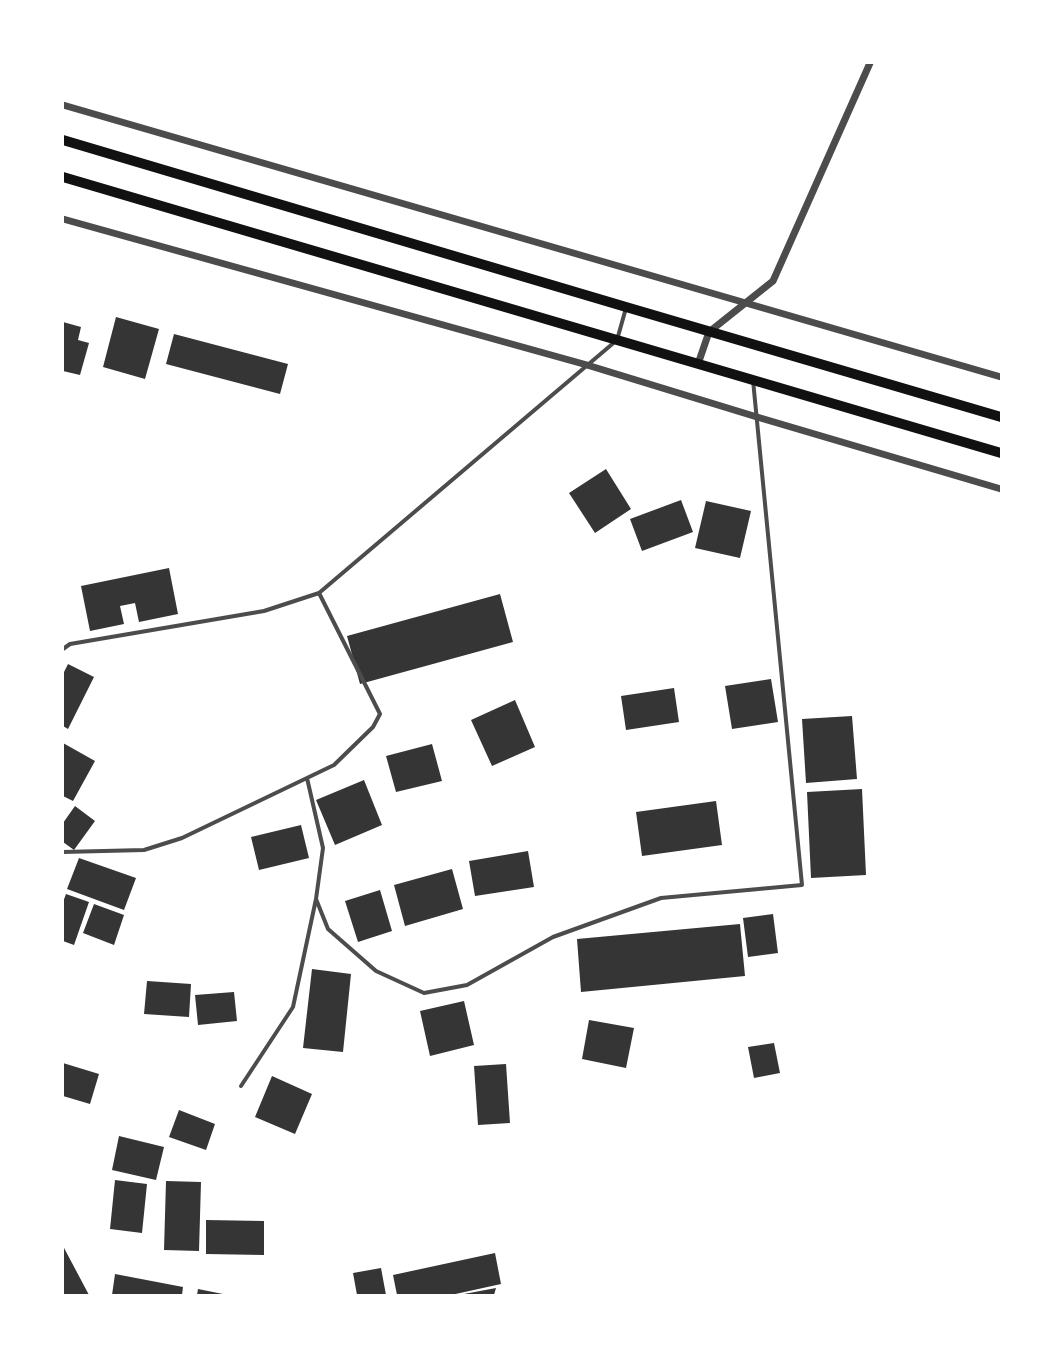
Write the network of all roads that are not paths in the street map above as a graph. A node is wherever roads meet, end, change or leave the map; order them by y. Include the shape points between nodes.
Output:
1 (870, 63) edge
2 (63, 105) edge
3 (63, 140) edge
4 (63, 177) edge
5 (63, 219) edge
6 (746, 303) junction
7 (626, 307) junction
8 (709, 332) junction
9 (617, 340) junction
10 (698, 364) junction
11 (587, 365) junction
12 (1001, 377) edge
13 (753, 380) junction
14 (757, 417) junction
15 (1001, 417) edge
16 (1001, 453) edge
17 (1001, 489) edge
18 (319, 593) junction
19 (63, 649) edge
20 (307, 778) junction
21 (63, 852) edge
22 (316, 899) junction
23 (241, 1086) dead end

1 - 6 street via 773,281
2 - 6 street
3 - 7 main road
4 - 9 main road
5 - 11 street
6 - 8 street
6 - 12 street
7 - 8 main road
7 - 9 street
8 - 10 street
8 - 15 main road
9 - 10 main road
9 - 11 street
10 - 13 main road
11 - 14 street
11 - 18 street
13 - 14 street
13 - 16 main road
14 - 17 street
14 - 22 street via 802,885 661,898 553,937 467,985 424,993 376,971 328,929
18 - 19 street via 264,611 70,644
18 - 20 street via 380,714 373,727 334,765
20 - 21 street via 182,838 144,850
20 - 22 street via 323,848
22 - 23 street via 294,1007

